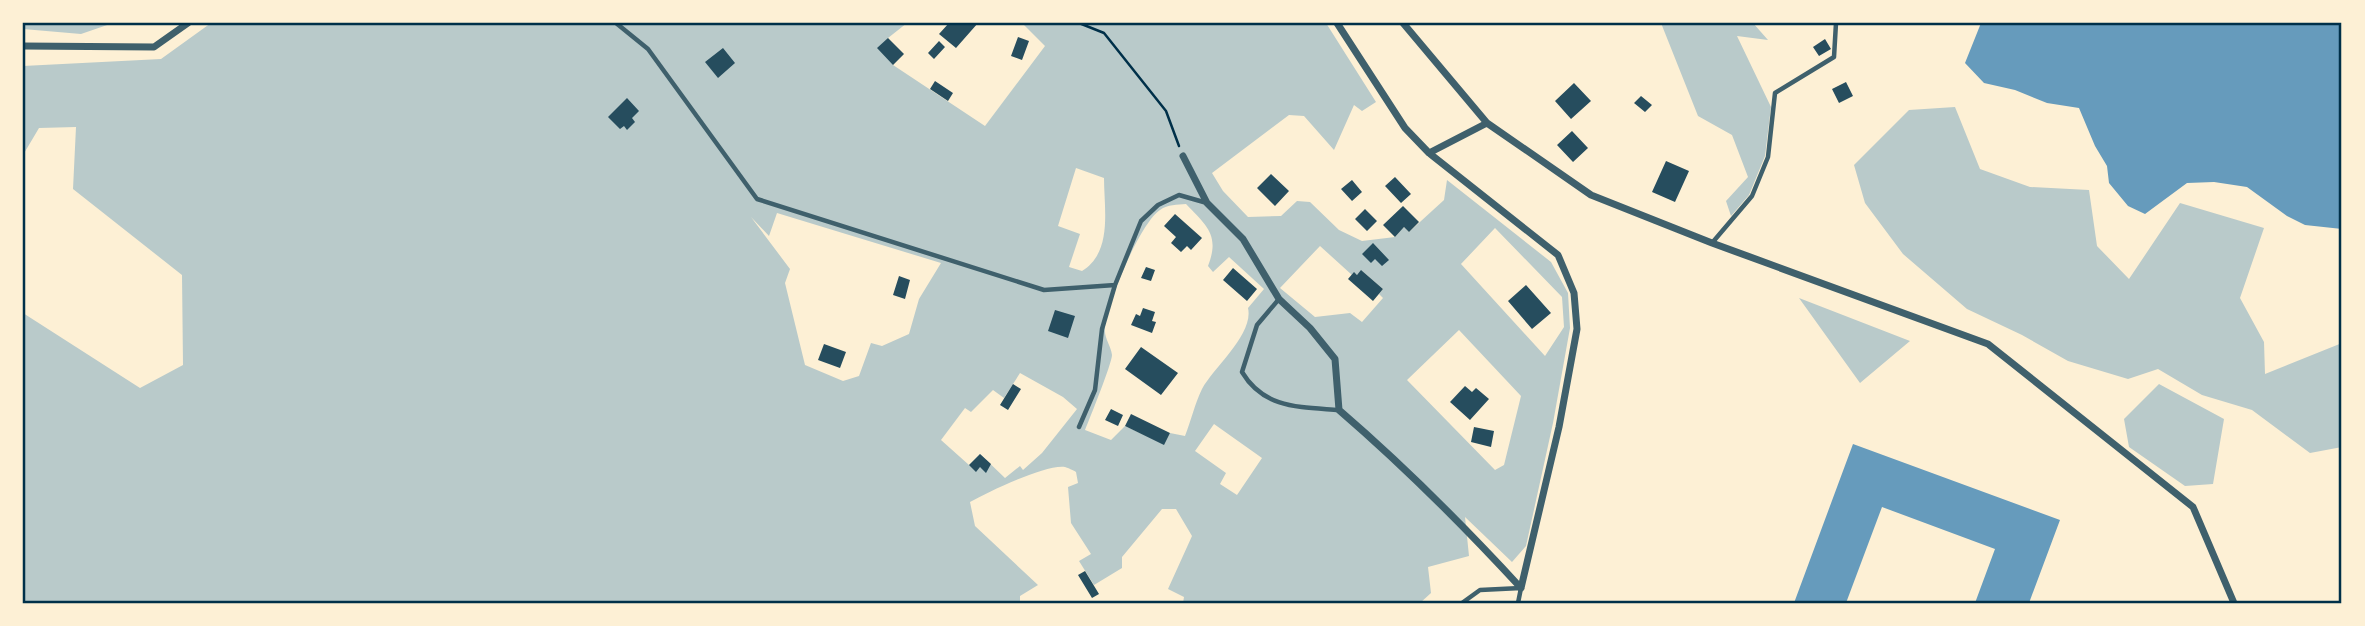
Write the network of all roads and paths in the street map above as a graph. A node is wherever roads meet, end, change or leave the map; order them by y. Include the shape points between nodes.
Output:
1 (188, 23) edge
2 (616, 23) edge
3 (1079, 23) edge
4 (1337, 23) edge
5 (1404, 23) edge
6 (1836, 23) edge
7 (23, 46) edge
8 (1488, 123) junction
9 (1429, 153) junction
10 (1183, 156) joint
11 (1206, 203) junction
12 (1712, 243) junction
13 (1115, 285) junction
14 (1279, 299) junction
15 (1339, 410) junction
16 (1079, 428) dead end
17 (1521, 588) junction
18 (1462, 603) edge
19 (1518, 603) edge
20 (2234, 603) edge

1 - 7 street via 154,47
2 - 13 lane via 648,50 757,200 1044,290
3 - 10 path via 1104,33 1166,111
4 - 9 street via 1405,128
5 - 8 street
6 - 12 lane via 1834,57 1775,93 1768,157 1752,196
8 - 9 street
8 - 12 street via 1591,195
9 - 17 street via 1558,255 1574,293 1577,329
10 - 11 street
11 - 13 lane via 1179,195 1158,205 1141,221
11 - 14 street via 1243,239
12 - 20 street via 1988,344 2193,507
13 - 16 lane via 1102,329 1094,390
14 - 15 street via 1335,359
14 - 15 lane via 1258,325 1242,372 1251,387 1285,406
15 - 17 street via 1446,507
17 - 18 lane via 1480,590
17 - 19 lane

